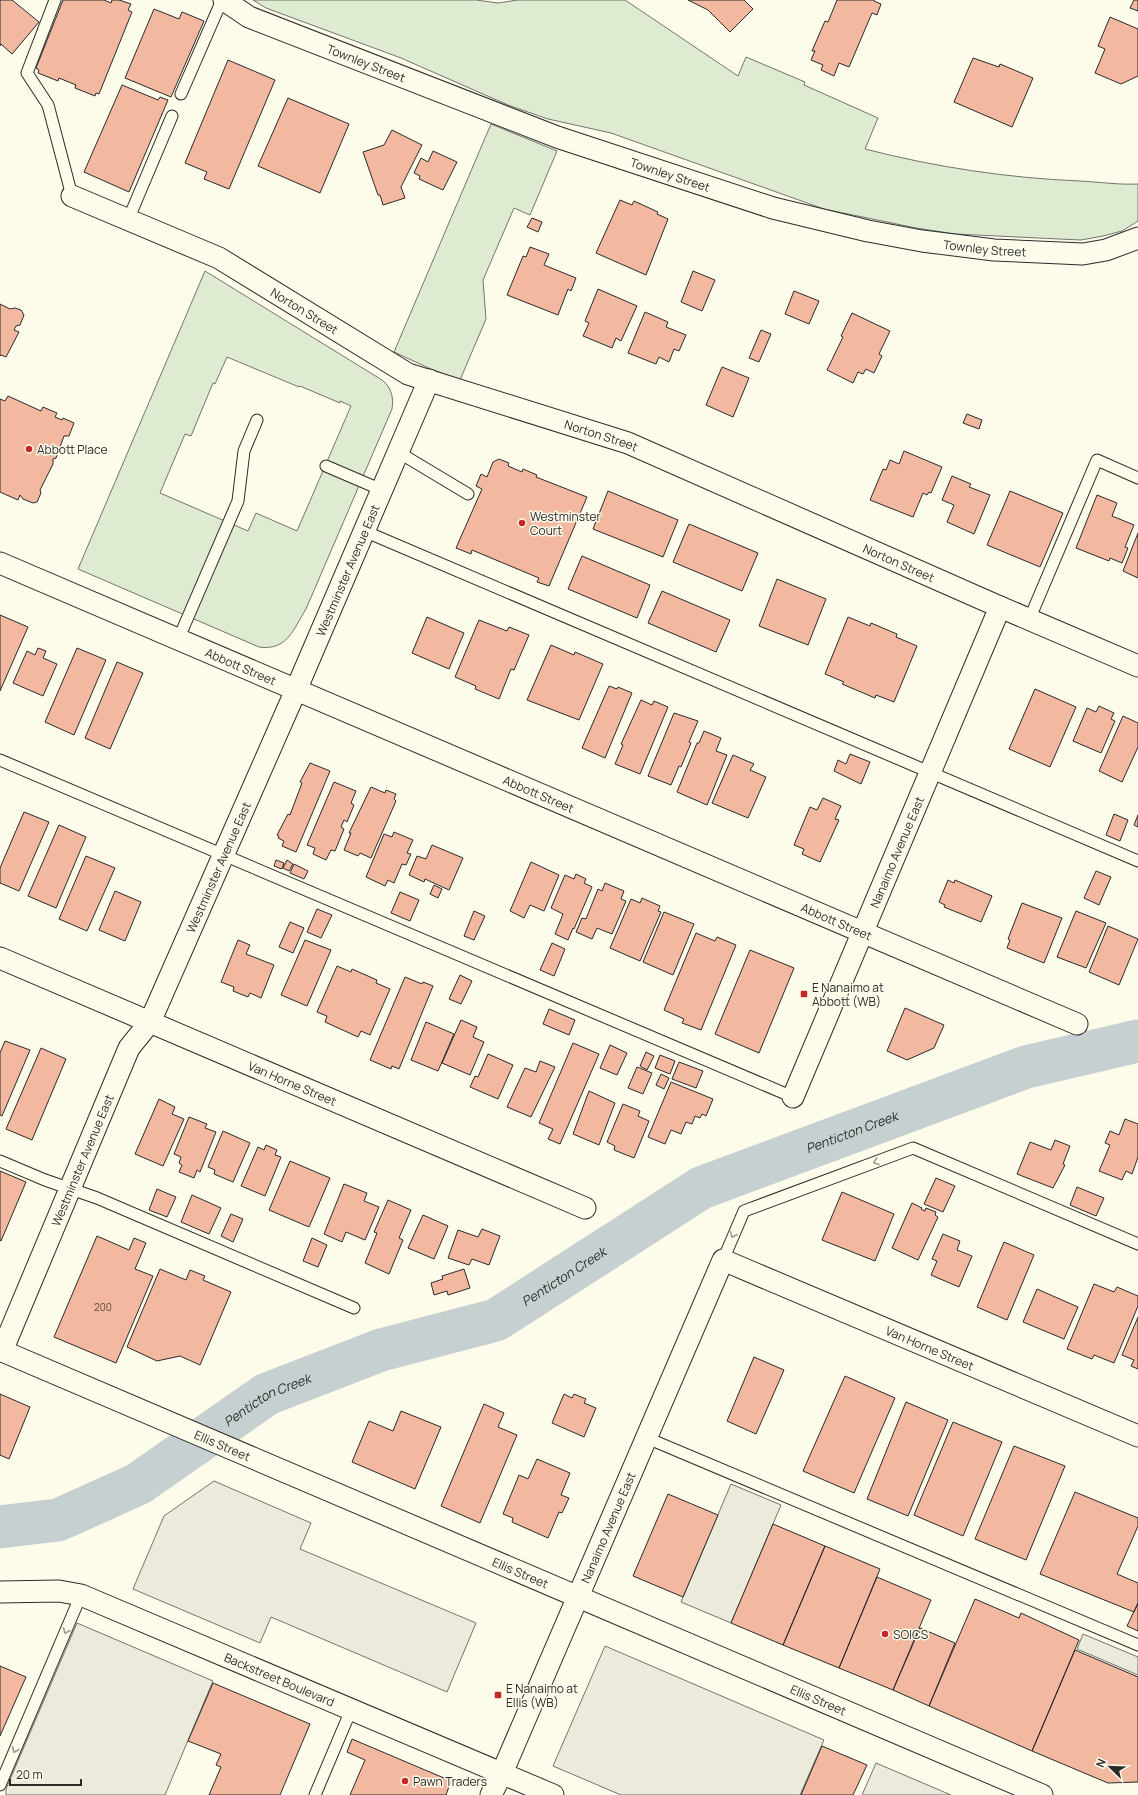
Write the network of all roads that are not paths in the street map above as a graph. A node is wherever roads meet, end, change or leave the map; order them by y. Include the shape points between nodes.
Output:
1 (55, 0) edge
2 (223, 0) edge
3 (181, 94) dead end
4 (172, 116) dead end
5 (72, 196) joint
6 (128, 220) junction
7 (1138, 238) edge
8 (429, 380) junction
9 (257, 420) dead end
10 (398, 452) junction
11 (326, 466) dead end
12 (1138, 478) edge
13 (382, 490) junction
14 (468, 494) dead end
15 (364, 530) junction
16 (0, 564) edge
17 (1000, 607) junction
18 (1030, 620) junction
19 (178, 640) junction
20 (1138, 666) edge
21 (296, 690) junction
22 (0, 760) edge
23 (930, 772) junction
24 (223, 855) junction
25 (1138, 861) edge
26 (862, 932) junction
27 (0, 958) edge
28 (150, 1022) junction
29 (1077, 1024) dead end
30 (792, 1097) joint
31 (0, 1161) edge
32 (70, 1188) junction
33 (585, 1208) dead end
34 (1138, 1244) edge
35 (723, 1260) junction
36 (354, 1308) dead end
37 (1, 1350) edge
38 (1138, 1436) edge
39 (647, 1438) junction
40 (0, 1592) edge
41 (81, 1595) junction
42 (579, 1597) junction
43 (1138, 1645) edge
44 (351, 1710) junction
45 (502, 1773) junction
46 (0, 1784) edge
47 (315, 1795) edge
48 (491, 1795) edge
49 (553, 1795) edge
50 (1042, 1795) edge

1 - 5 lane via 27,72 48,105
2 - 3 lane
2 - 7 street, Townley Street via 250,17 557,137 773,208 884,234 994,250 1083,254 1106,250
4 - 6 lane
5 - 6 street, Norton Street
6 - 8 street, Norton Street via 219,258 408,374
8 - 10 street, Westminster Avenue East
8 - 17 street, Norton Street via 628,443
9 - 19 lane via 244,451 238,502
10 - 13 street, Westminster Avenue East
10 - 14 lane
11 - 13 lane
12 - 18 lane via 1097,460
13 - 15 street, Westminster Avenue East
15 - 21 street, Westminster Avenue East
15 - 23 lane
16 - 19 street, Abbott Street
17 - 18 street, Norton Street
17 - 23 street, Nanaimo Avenue East
18 - 20 street, Norton Street
19 - 21 street, Abbott Street
21 - 24 street, Westminster Avenue East
21 - 26 street, Abbott Street
22 - 24 lane
23 - 25 lane
23 - 26 street, Nanaimo Avenue East
24 - 28 street, Westminster Avenue East
24 - 30 lane
26 - 29 street, Abbott Street
26 - 30 street, Nanaimo Avenue East
27 - 28 street, Van Horne Street
28 - 32 street, Westminster Avenue East via 129,1048
28 - 33 street, Van Horne Street
31 - 32 lane
32 - 36 lane
32 - 37 street, Westminster Avenue East
34 -> 35 lane via 913,1148 744,1211
35 - 38 street, Van Horne Street
35 - 39 street, Nanaimo Avenue East
37 - 42 street, Ellis Street
39 - 42 street, Nanaimo Avenue East
39 - 43 lane
40 - 41 street, Backstreet Boulevard via 59,1592
41 - 44 street, Backstreet Boulevard
41 -> 46 lane
42 - 45 street, Nanaimo Avenue East
42 - 50 street, Ellis Street
44 - 45 street, Backstreet Boulevard
44 - 47 lane
45 - 48 street, Nanaimo Avenue East
45 - 49 street, Backstreet Boulevard

